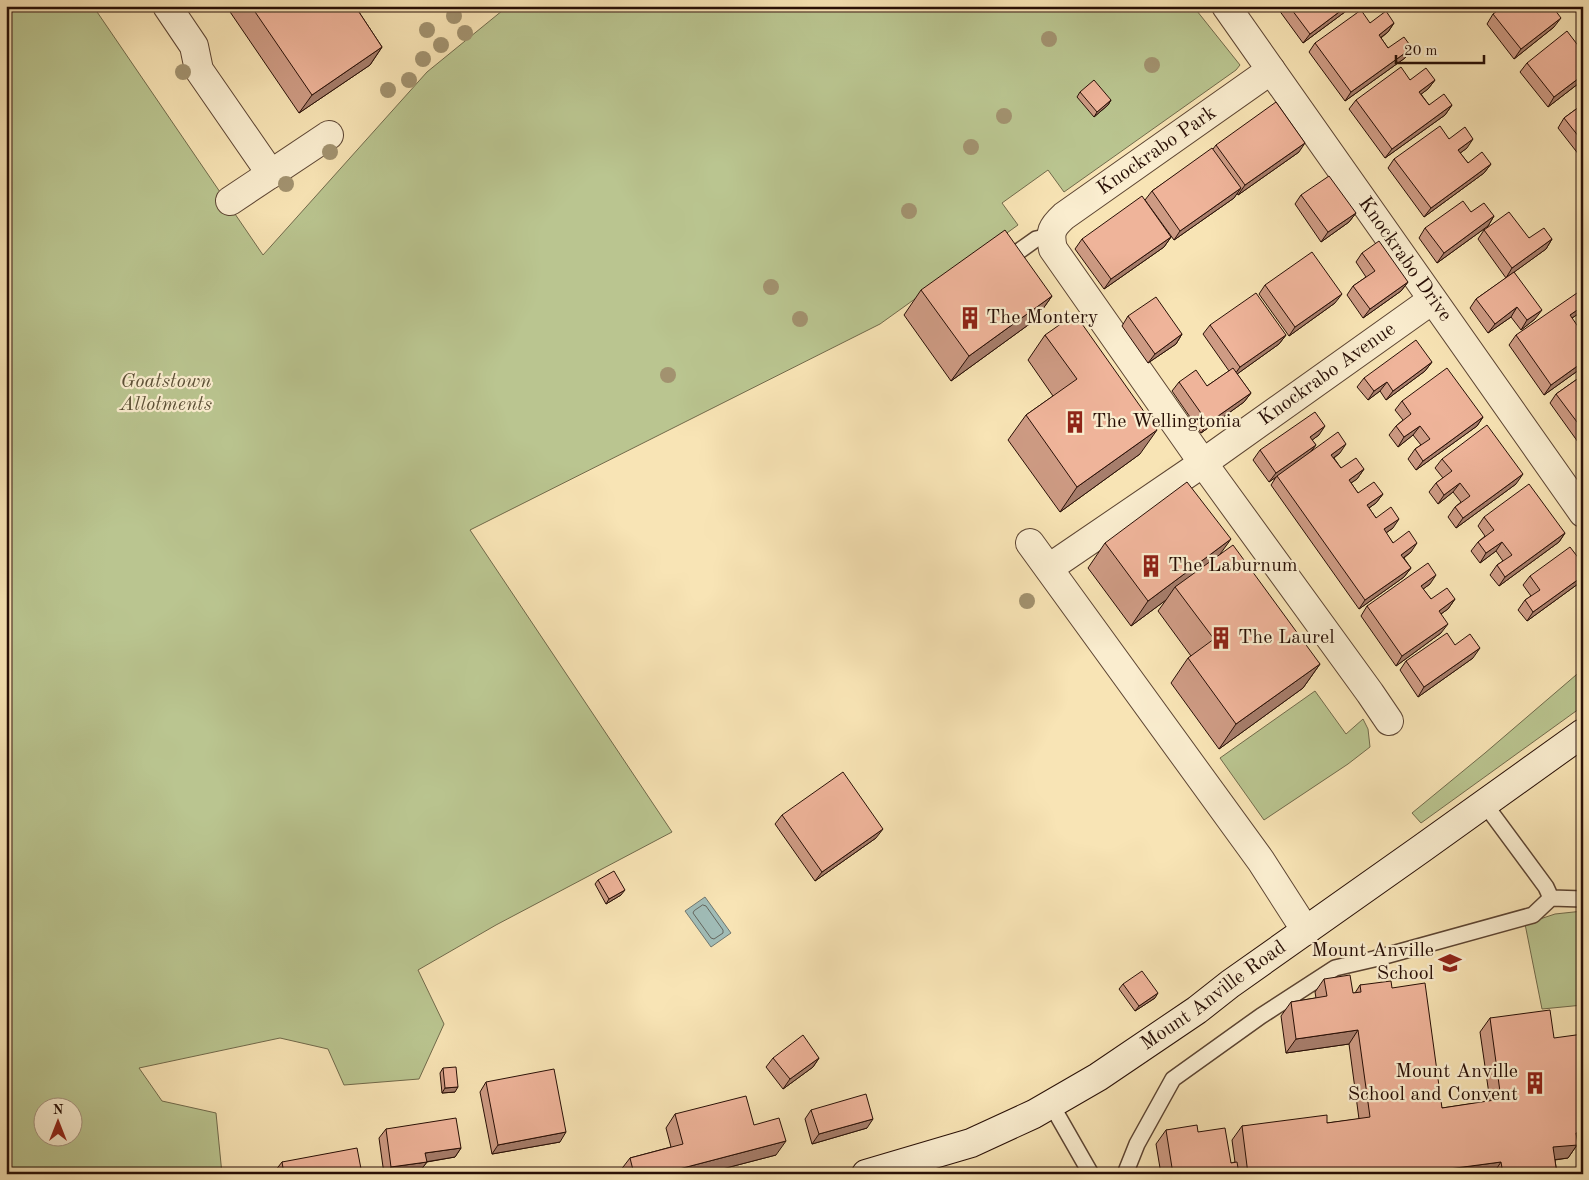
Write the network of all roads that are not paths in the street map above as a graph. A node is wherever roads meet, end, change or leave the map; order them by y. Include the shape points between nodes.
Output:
1 (167, 6) edge
2 (1226, 6) edge
3 (1271, 70) junction
4 (329, 135) dead end
5 (271, 174) junction
6 (230, 202) dead end
7 (1050, 236) junction
8 (1008, 259) edge
9 (1432, 300) junction
10 (1203, 463) junction
11 (1583, 513) edge
12 (1030, 543) dead end
13 (1048, 568) junction
14 (1388, 721) dead end
15 (1583, 733) edge
16 (1484, 803) junction
17 (1551, 898) junction
18 (1583, 900) edge
19 (1306, 931) junction
20 (1051, 1104) junction
21 (866, 1174) edge
22 (1091, 1174) edge
23 (1125, 1174) edge

1 - 5 street via 194,46 199,70
2 - 3 street, Knockrabo Drive
3 - 7 street, Knockrabo Park via 1064,216
3 - 9 street, Knockrabo Drive
4 - 5 street
5 - 6 street
7 - 8 lane via 1036,239
7 - 10 street via 1053,248
9 - 10 street, Knockrabo Avenue
9 - 11 street, Knockrabo Drive
10 - 13 street, Knockrabo Avenue
10 - 14 street
12 - 13 street
13 - 19 street via 1260,861
15 - 16 street, Mount Anville Road
16 - 17 lane
16 - 19 street, Mount Anville Road
17 - 18 lane
17 - 23 lane via 1533,915 1335,968 1269,1010 1173,1079 1137,1144
19 - 20 street, Mount Anville Road via 1098,1077
20 - 21 street, Mount Anville Road via 971,1143
20 - 22 lane

